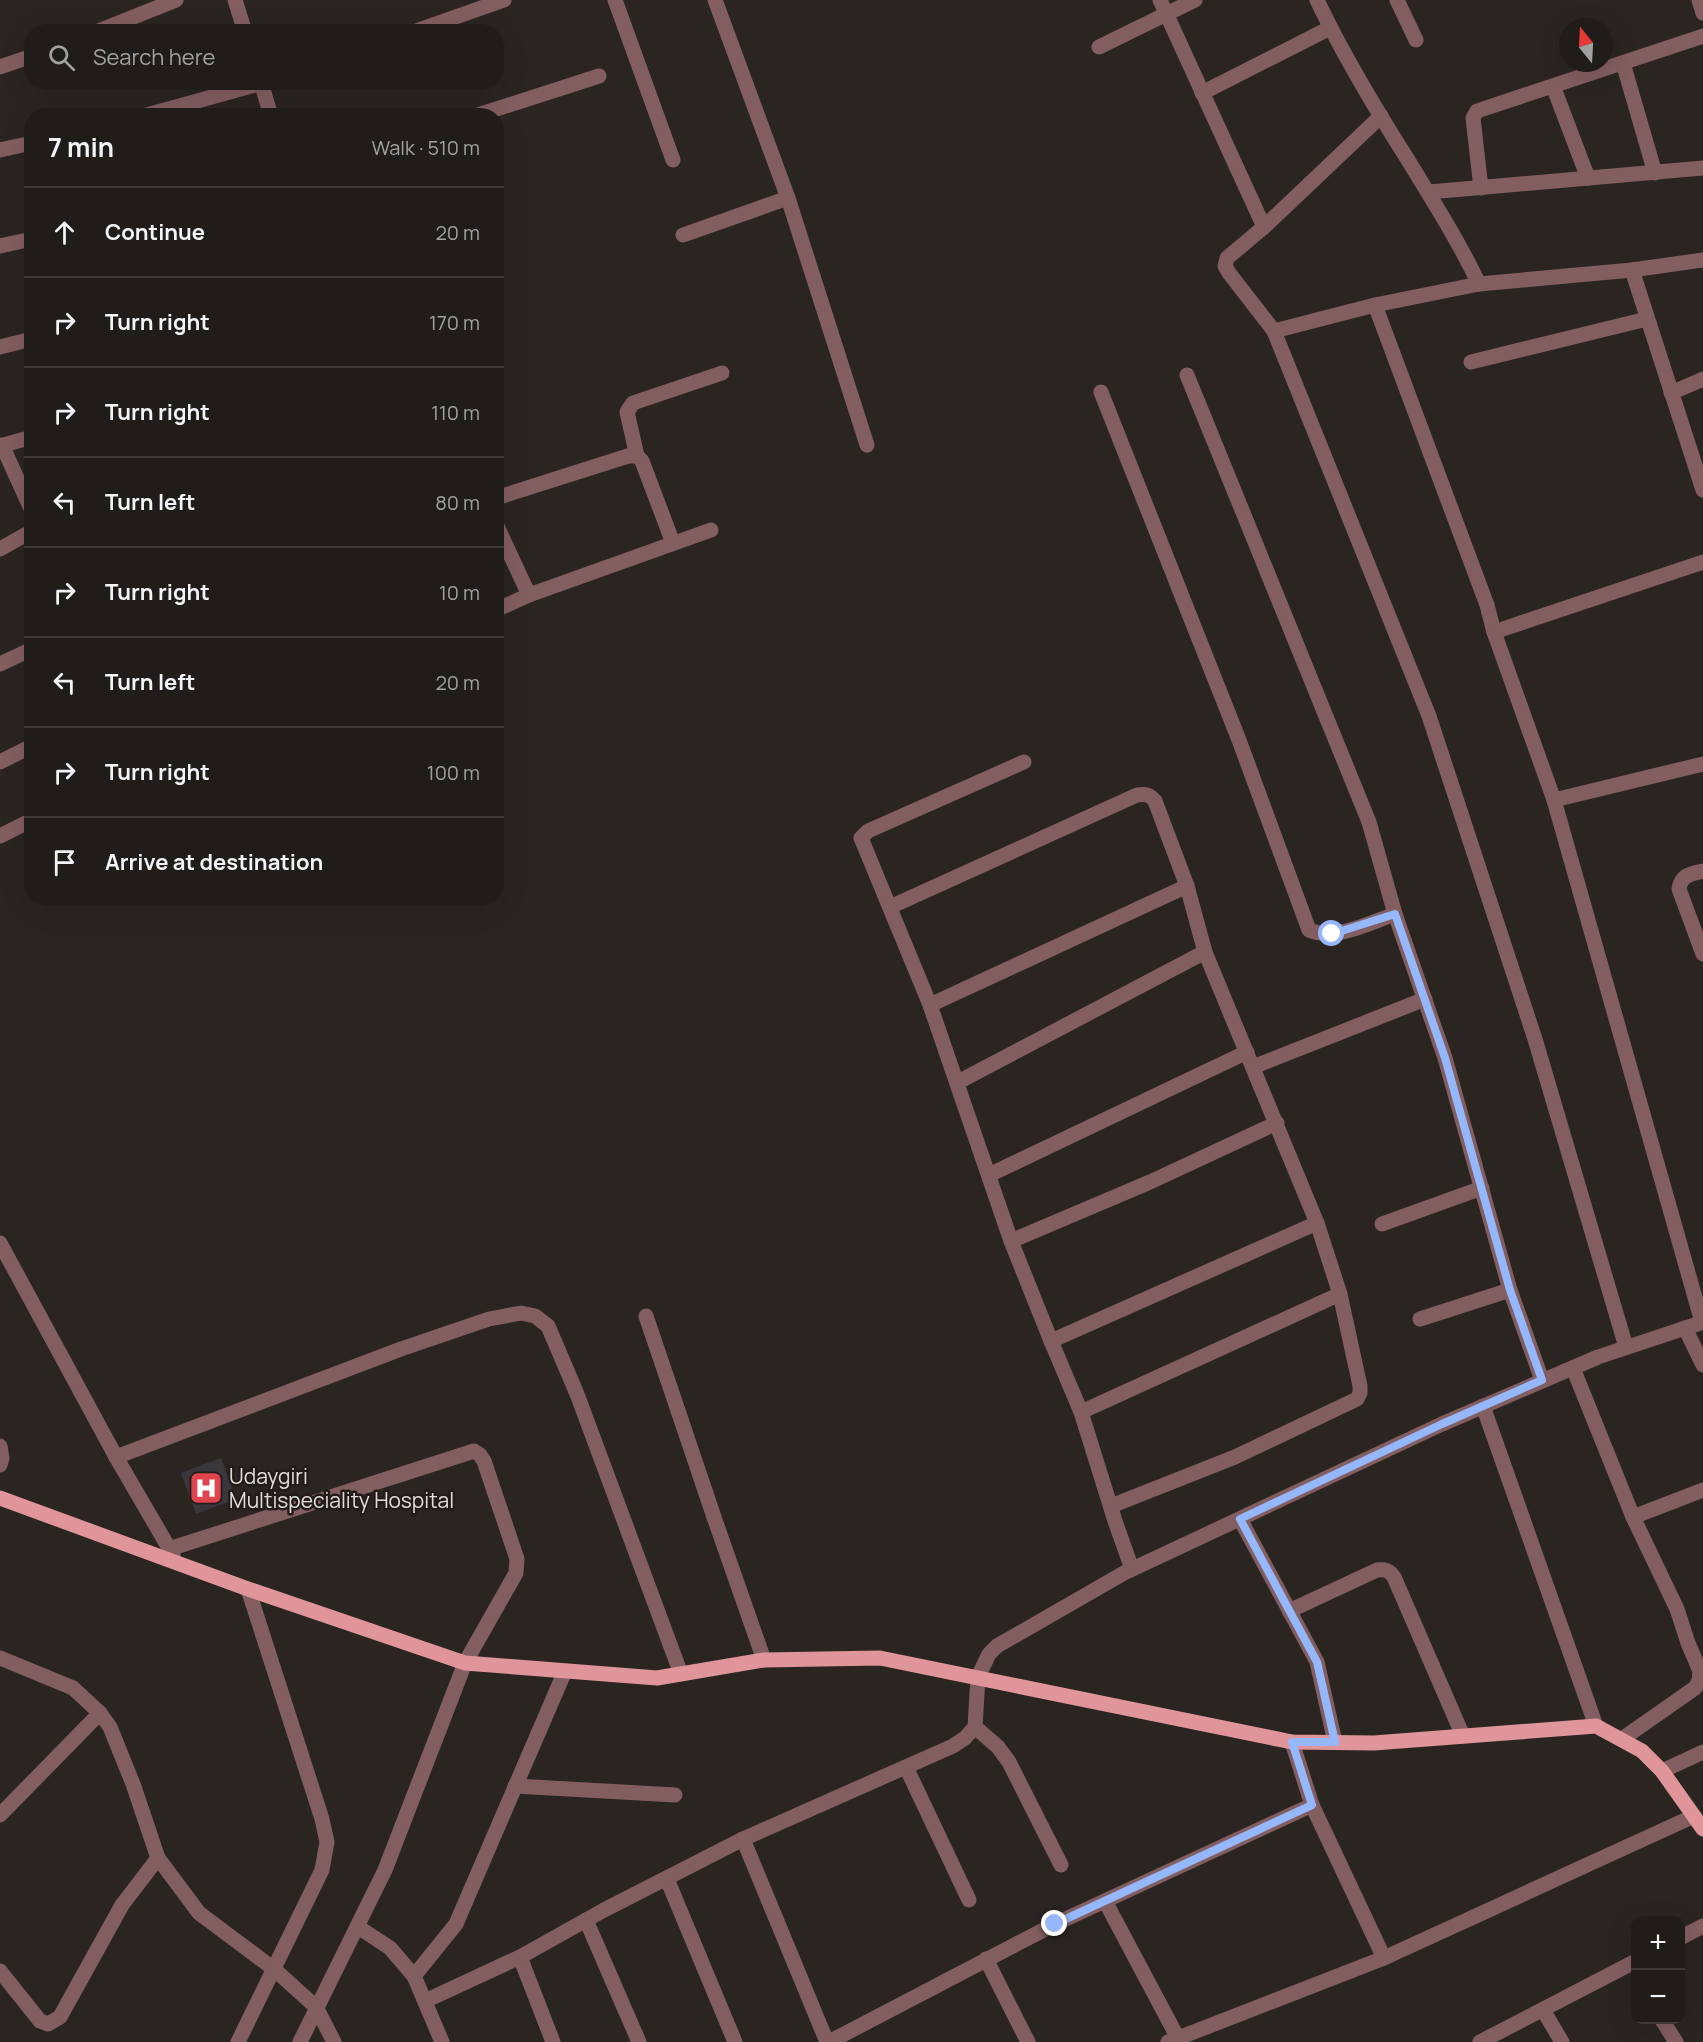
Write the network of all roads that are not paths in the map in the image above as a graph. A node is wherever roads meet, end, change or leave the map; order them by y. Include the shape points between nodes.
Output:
1 (176, 0) edge
2 (235, 0) edge
3 (504, 0) edge
4 (615, 0) edge
5 (715, 0) edge
6 (1195, 0) edge
7 (1317, 0) edge
8 (1396, 0) edge
9 (1699, 0) edge
10 (1163, 7) edge
11 (1703, 13) edge
12 (116, 24) edge
13 (242, 24) edge
14 (436, 24) edge
15 (1330, 28) junction
16 (1703, 36) edge
17 (1416, 40) dead end
18 (1099, 47) dead end
19 (24, 59) edge
20 (1623, 63) junction
21 (0, 67) edge
22 (599, 76) dead end
23 (1552, 86) junction
24 (238, 90) edge
25 (265, 90) edge
26 (1202, 93) junction
27 (172, 108) edge
28 (269, 108) edge
29 (499, 108) edge
30 (1381, 116) junction
31 (24, 145) edge
32 (0, 150) edge
33 (673, 160) dead end
34 (1703, 168) edge
35 (1655, 173) junction
36 (1588, 178) junction
37 (1481, 188) junction
38 (1429, 192) junction
39 (788, 198) junction
40 (1264, 227) junction
41 (683, 235) dead end
42 (24, 240) edge
43 (0, 246) edge
44 (1703, 260) edge
45 (1632, 270) junction
46 (1479, 284) junction
47 (1375, 305) junction
48 (1647, 319) junction
49 (1274, 331) junction
50 (24, 341) edge
51 (0, 347) edge
52 (1471, 362) dead end
53 (722, 373) dead end
54 (1187, 375) dead end
55 (1703, 379) edge
56 (1101, 392) dead end
57 (1671, 393) junction
58 (24, 439) edge
59 (867, 445) dead end
60 (1, 446) edge
61 (638, 456) junction
62 (1703, 490) edge
63 (24, 494) edge
64 (504, 495) edge
65 (711, 530) dead end
66 (24, 536) edge
67 (504, 541) edge
68 (673, 543) junction
69 (0, 549) edge
70 (1703, 562) edge
71 (529, 595) junction
72 (504, 606) edge
73 (1494, 632) junction
74 (24, 654) edge
75 (0, 664) edge
76 (24, 750) edge
77 (0, 762) edge
78 (1024, 762) dead end
79 (1703, 764) edge
80 (1554, 800) junction
81 (24, 824) edge
82 (0, 836) edge
83 (1703, 872) edge
84 (1187, 886) junction
85 (890, 907) junction
86 (1395, 914) junction
87 (1205, 952) junction
88 (1703, 954) edge
89 (1425, 999) junction
90 (930, 1005) junction
91 (1247, 1052) junction
92 (1253, 1067) junction
93 (958, 1082) junction
94 (1276, 1123) junction
95 (989, 1175) junction
96 (1482, 1188) junction
97 (1317, 1223) junction
98 (1382, 1224) dead end
99 (1011, 1241) junction
100 (0, 1243) edge
101 (1510, 1290) junction
102 (1340, 1294) junction
103 (646, 1316) dead end
104 (1420, 1319) dead end
105 (1702, 1322) edge
106 (1685, 1328) junction
107 (1051, 1341) junction
108 (1626, 1347) junction
109 (1703, 1365) edge
110 (1573, 1368) junction
111 (1542, 1380) junction
112 (1483, 1406) junction
113 (1081, 1412) junction
114 (0, 1446) edge
115 (116, 1457) junction
116 (0, 1465) edge
117 (1703, 1490) edge
118 (0, 1498) edge
119 (1111, 1506) junction
120 (1633, 1517) junction
121 (1240, 1519) junction
122 (169, 1549) junction
123 (177, 1563) junction
124 (1132, 1569) junction
125 (248, 1589) junction
126 (1289, 1611) junction
127 (1703, 1636) edge
128 (1688, 1643) junction
129 (0, 1658) edge
130 (764, 1659) junction
131 (465, 1663) junction
132 (565, 1671) junction
133 (681, 1674) junction
134 (978, 1677) junction
135 (100, 1713) junction
136 (1596, 1726) junction
137 (975, 1727) junction
138 (1463, 1736) junction
139 (1622, 1739) junction
140 (1292, 1742) junction
141 (1335, 1742) junction
142 (1703, 1752) edge
143 (906, 1767) junction
144 (1662, 1771) junction
145 (515, 1786) junction
146 (675, 1795) dead end
147 (1312, 1805) junction
148 (0, 1815) edge
149 (1694, 1816) junction
150 (1703, 1829) edge
151 (742, 1839) junction
152 (158, 1858) junction
153 (1061, 1865) dead end
154 (667, 1879) junction
155 (969, 1900) dead end
156 (1105, 1901) junction
157 (586, 1920) junction
158 (1703, 1926) edge
159 (358, 1927) junction
160 (1685, 1935) edge
161 (520, 1957) junction
162 (1384, 1958) junction
163 (986, 1959) junction
164 (274, 1969) junction
165 (1631, 1969) edge
166 (0, 1971) edge
167 (414, 1976) junction
168 (425, 2001) junction
169 (316, 2007) junction
170 (1543, 2010) junction
171 (1665, 2024) edge
172 (1175, 2041) edge
173 (238, 2042) edge
174 (300, 2042) edge
175 (334, 2042) edge
176 (442, 2042) edge
177 (553, 2042) edge
178 (639, 2042) edge
179 (735, 2042) edge
180 (828, 2042) edge
181 (1028, 2042) edge
182 (1480, 2042) edge
183 (1562, 2042) edge
184 (1676, 2042) edge

1 - 12 street
2 - 13 street
3 - 14 street
4 - 33 street
5 - 39 street
6 - 10 street
7 - 15 street
8 - 17 street
9 - 11 street
10 - 18 street
10 - 26 street
15 - 26 street
15 - 30 street
16 - 20 street
19 - 21 street
20 - 23 street
20 - 35 street
22 - 29 street
23 - 36 street
23 - 37 street via 1477,111 1473,118
24 - 27 street
25 - 28 street
26 - 40 street
30 - 38 street
30 - 40 street
31 - 32 street
34 - 35 street
35 - 36 street
36 - 37 street
37 - 38 street
38 - 46 street
39 - 41 street
39 - 59 street
40 - 49 street via 1227,258 1225,266
42 - 43 street
44 - 45 street
45 - 46 street
45 - 48 street
46 - 47 street
47 - 49 street
47 - 73 street
48 - 52 street
48 - 57 street
49 - 108 street via 1429,716 1535,1039
50 - 51 street
53 - 61 street via 633,403 627,412
54 - 86 street via 1369,822
55 - 57 street
56 - 86 street via 1239,740 1309,930 1320,935 1332,934
57 - 62 street
58 - 60 street
60 - 63 street
61 - 64 street
61 - 68 street
65 - 68 street
66 - 69 street
67 - 71 street
68 - 71 street
70 - 73 street
71 - 72 street
73 - 80 street
74 - 75 street
76 - 77 street
78 - 85 street via 863,834 862,844
79 - 80 street
80 - 105 street
81 - 82 street
83 - 88 street via 1684,877 1679,889
84 - 85 street via 1155,801 1146,794
84 - 87 street
84 - 90 street
85 - 90 street
86 - 89 street
87 - 91 street
87 - 93 street
89 - 92 street
89 - 96 street
90 - 93 street
91 - 92 street
91 - 95 street
92 - 94 street
93 - 95 street
94 - 97 street
94 - 99 street
95 - 99 street
96 - 98 street
96 - 101 street
97 - 102 street
97 - 107 street
99 - 107 street
100 - 115 street
101 - 104 street
101 - 111 street
102 - 113 street
102 - 119 street via 1360,1386 1357,1399 1235,1457
103 - 130 street
105 - 106 street
106 - 108 street
106 - 109 street
107 - 113 street
108 - 110 street
110 - 111 street
110 - 120 street
111 - 112 street
112 - 121 street
112 - 136 street
113 - 119 street
114 - 116 street
115 - 122 street
115 - 133 street via 489,1319 521,1313 535,1316 548,1326 577,1394
117 - 120 street
118 - 123 main road
119 - 124 street
120 - 128 street via 1677,1609
121 - 124 street
121 - 126 street
122 - 123 street
122 - 131 street via 474,1451 484,1461 517,1559 516,1573
123 - 125 main road
124 - 134 street via 1006,1639 989,1654
125 - 131 main road
125 - 164 street via 327,1842 322,1870
126 - 138 street via 1377,1570 1390,1572
126 - 141 street via 1317,1662
127 - 128 street
128 - 139 street via 1700,1671 1700,1681
129 - 135 street via 73,1688
130 - 133 main road
130 - 134 main road via 880,1658
131 - 132 main road
131 - 159 street via 385,1870
132 - 133 main road via 657,1678
132 - 145 street
134 - 137 street
134 - 140 main road
135 - 148 street
135 - 152 street via 110,1727 133,1784
136 - 138 main road
136 - 139 main road
137 - 143 street via 953,1746
137 - 153 street via 1009,1762
138 - 141 main road
139 - 144 main road via 1642,1751
140 - 141 main road
140 - 147 street
142 - 144 street
143 - 151 street
143 - 155 street
144 - 149 main road
145 - 146 street
145 - 167 street via 456,1924
147 - 156 street
147 - 162 street
149 - 150 main road
149 - 162 street
151 - 154 street
151 - 180 street
152 - 164 street via 199,1913
152 - 166 street via 122,1905 60,2017 48,2024 40,2021
154 - 157 street
154 - 179 street
156 - 163 street
156 - 172 street
157 - 161 street
157 - 178 street
158 - 160 street
159 - 167 street via 390,1947
159 - 169 street
161 - 168 street
161 - 177 street
162 - 172 street
163 - 180 street
163 - 181 street
164 - 169 street
164 - 173 street
165 - 170 street
167 - 168 street
168 - 176 street
169 - 174 street
169 - 175 street
170 - 182 street
170 - 183 street
171 - 184 street

